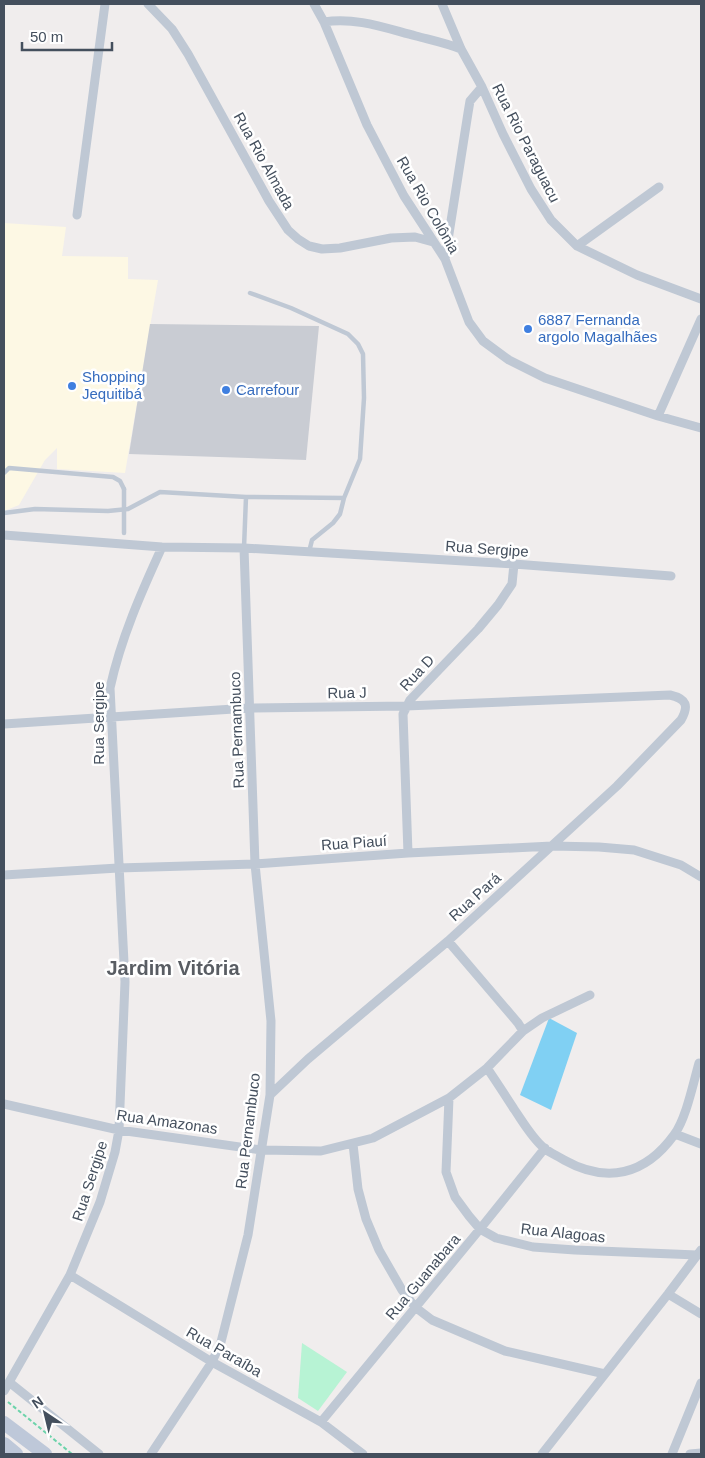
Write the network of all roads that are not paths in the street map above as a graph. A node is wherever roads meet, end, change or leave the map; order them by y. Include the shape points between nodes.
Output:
1 (105, 4) edge
2 (148, 4) edge
3 (314, 4) edge
4 (442, 4) edge
5 (324, 22) junction
6 (461, 49) junction
7 (482, 87) junction
8 (659, 187) dead end
9 (77, 215) dead end
10 (433, 242) junction
11 (578, 246) junction
12 (445, 259) junction
13 (250, 293) dead end
14 (701, 299) edge
15 (701, 319) edge
16 (658, 416) junction
17 (701, 428) edge
18 (4, 473) edge
19 (246, 497) junction
20 (344, 498) junction
21 (4, 513) edge
22 (4, 535) edge
23 (123, 544) junction
24 (162, 547) junction
25 (244, 548) junction
26 (309, 552) junction
27 (514, 564) junction
28 (671, 576) dead end
29 (406, 706) junction
30 (686, 707) joint
31 (249, 708) junction
32 (110, 717) junction
33 (4, 724) edge
34 (552, 846) junction
35 (408, 853) junction
36 (255, 864) junction
37 (118, 868) junction
38 (4, 875) edge
39 (701, 877) edge
40 (448, 941) junction
41 (590, 995) dead end
42 (523, 1032) junction
43 (699, 1064) dead end
44 (487, 1068) junction
45 (270, 1095) junction
46 (449, 1098) junction
47 (4, 1104) edge
48 (119, 1130) junction
49 (675, 1134) junction
50 (352, 1144) junction
51 (701, 1144) edge
52 (544, 1148) junction
53 (261, 1150) junction
54 (480, 1229) junction
55 (699, 1252) edge
56 (70, 1276) junction
57 (668, 1294) junction
58 (415, 1307) junction
59 (701, 1314) edge
60 (212, 1362) junction
61 (605, 1374) junction
62 (9, 1382) junction
63 (701, 1383) edge
64 (4, 1392) edge
65 (320, 1422) junction
66 (4, 1423) edge
67 (4, 1444) edge
68 (701, 1453) edge
69 (16, 1454) edge
70 (45, 1454) edge
71 (99, 1454) edge
72 (151, 1454) edge
73 (363, 1454) edge
74 (542, 1454) edge
75 (672, 1454) edge
76 (690, 1454) edge

1 - 9 street
2 - 10 street, Rua Rio Almada via 172,29 188,54 269,201 298,239 322,250 391,238 415,237
3 - 5 street, Rua Rio Colônia
4 - 6 street, Rua Rio Paraguacu
5 - 6 street via 341,19 366,23
5 - 10 street, Rua Rio Colônia via 367,125 404,196
6 - 7 street, Rua Rio Paraguacu
7 - 11 street, Rua Rio Paraguacu via 532,189 551,220
7 - 12 street via 470,100
8 - 11 street
10 - 12 street, Rua Rio Colônia
11 - 14 street, Rua Rio Paraguacu via 637,275
12 - 16 street, Rua Rio Colônia via 469,322 483,342 509,360 545,378
13 - 20 lane via 348,334 363,354 360,459
15 - 16 street
16 - 17 street, Rua Rio Colônia
18 - 23 lane, bridge via 9,468 113,476 124,489
19 - 20 lane
19 - 21 lane via 160,492 128,510 35,509
19 - 25 lane
20 - 26 lane via 340,514 312,540
22 - 23 street
23 - 24 street
24 - 25 street, Rua Sergipe
24 - 32 street, Rua Sergipe via 135,607 116,661 110,688
25 - 26 street, Rua Sergipe
25 - 31 street, Rua Pernambuco
26 - 27 street, Rua Sergipe
27 - 28 street, Rua Sergipe
27 - 29 street, Rua D via 512,584 498,605
29 - 30 street, Rua J via 670,695 680,698
29 - 31 street, Rua J
29 - 35 street, Rua D via 403,714
30 - 34 street, Rua Pará via 680,720 630,773
31 - 32 street, Rua J
31 - 36 street, Rua Pernambuco
32 - 33 street, Rua J
32 - 37 street, Rua Sergipe
34 - 35 street, Rua Piauí
34 - 39 street, Rua Piauí via 634,850 681,865
34 - 40 street, Rua Pará
35 - 36 street, Rua Piauí
36 - 37 street, Rua Piauí
36 - 45 street, Rua Pernambuco via 270,1021
37 - 38 street, Rua Piauí
37 - 48 street, Rua Sergipe via 125,982
40 - 42 street
40 - 45 street, Rua Pará
41 - 42 street, Rua Amazonas via 542,1018
42 - 44 street, Rua Amazonas
43 - 49 street
44 - 46 street, Rua Amazonas
44 - 52 street
45 - 53 street, Rua Pernambuco
46 - 50 street, Rua Amazonas via 373,1138
46 - 54 street, Rua Alagoas via 446,1172 455,1197
47 - 48 street, Rua Amazonas
48 - 53 street, Rua Amazonas
48 - 56 street, Rua Sergipe via 100,1202
49 - 51 street
49 - 52 street via 653,1159 636,1169 619,1173 580,1169
50 - 53 street, Rua Amazonas via 320,1151
50 - 58 street via 366,1219 378,1250
52 - 54 street, Rua Guanabara
53 - 60 street, Rua Pernambuco via 248,1235 222,1342
54 - 55 street, Rua Alagoas via 496,1238 533,1247
54 - 58 street, Rua Guanabara
55 - 57 street
56 - 60 street, Rua Paraíba
56 - 62 street, Rua Sergipe
57 - 59 street
57 - 61 street
58 - 61 street via 432,1320 505,1351
58 - 65 street, Rua Guanabara
60 - 65 street, Rua Paraíba
60 - 72 street, Rua Pernambuco
61 - 74 street
62 - 64 street, Rua Sergipe
62 - 71 street
63 - 75 street
65 - 73 street, Rua Paraíba
66 - 70 main road
67 - 69 main road
68 - 76 street

